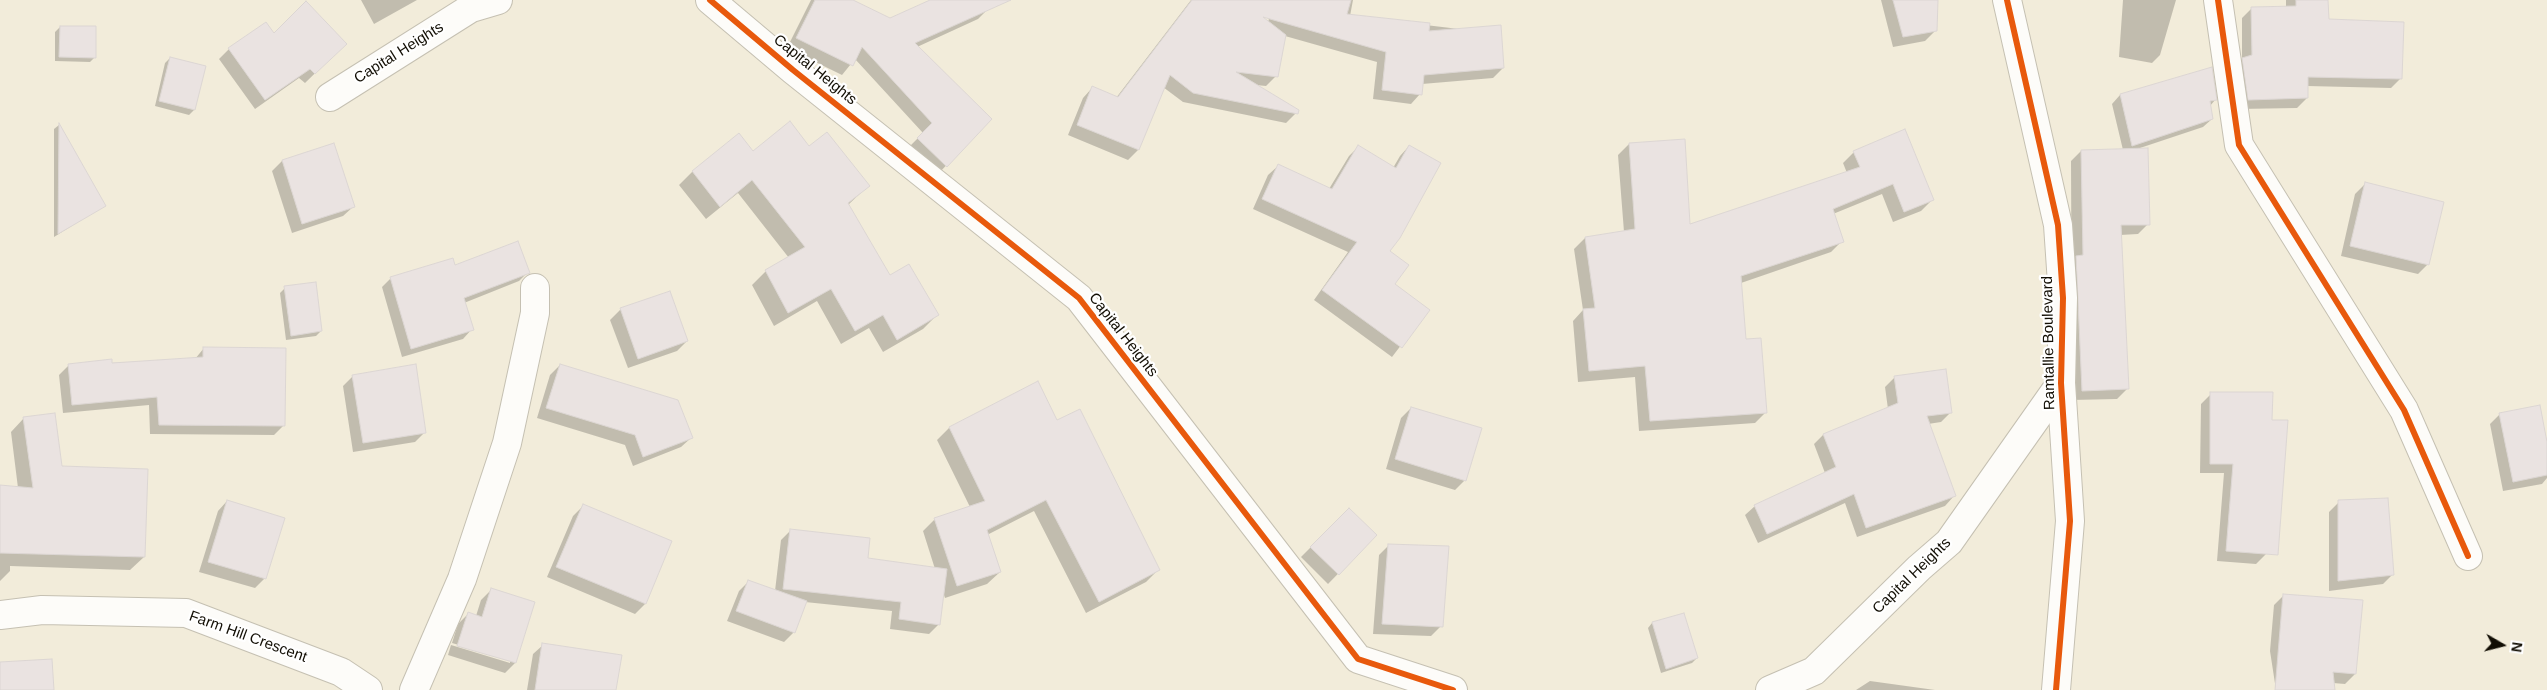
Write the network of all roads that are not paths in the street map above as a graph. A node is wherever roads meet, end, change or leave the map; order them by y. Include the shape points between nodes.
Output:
1 (498, 0) edge
2 (710, 0) edge
3 (2007, 0) edge
4 (2218, 0) edge
5 (330, 97) dead end
6 (535, 288) dead end
7 (2061, 383) junction
8 (2468, 556) dead end
9 (0, 615) edge
10 (368, 690) edge
11 (414, 690) edge
12 (1453, 690) edge
13 (1770, 690) edge
14 (2056, 690) edge

1 - 5 street, Capital Heights via 471,8
2 - 12 street, Capital Heights via 1079,298 1358,660
3 - 7 street, Ramtallie Boulevard via 2058,225 2062,298
4 - 8 street via 2239,145 2404,410
6 - 11 street via 535,313 507,443 462,579
7 - 13 street, Capital Heights via 1949,542 1814,671
7 - 14 street, Ramtallie Boulevard via 2070,521
9 - 10 street, Farm Hill Crescent via 42,610 186,613 341,672

